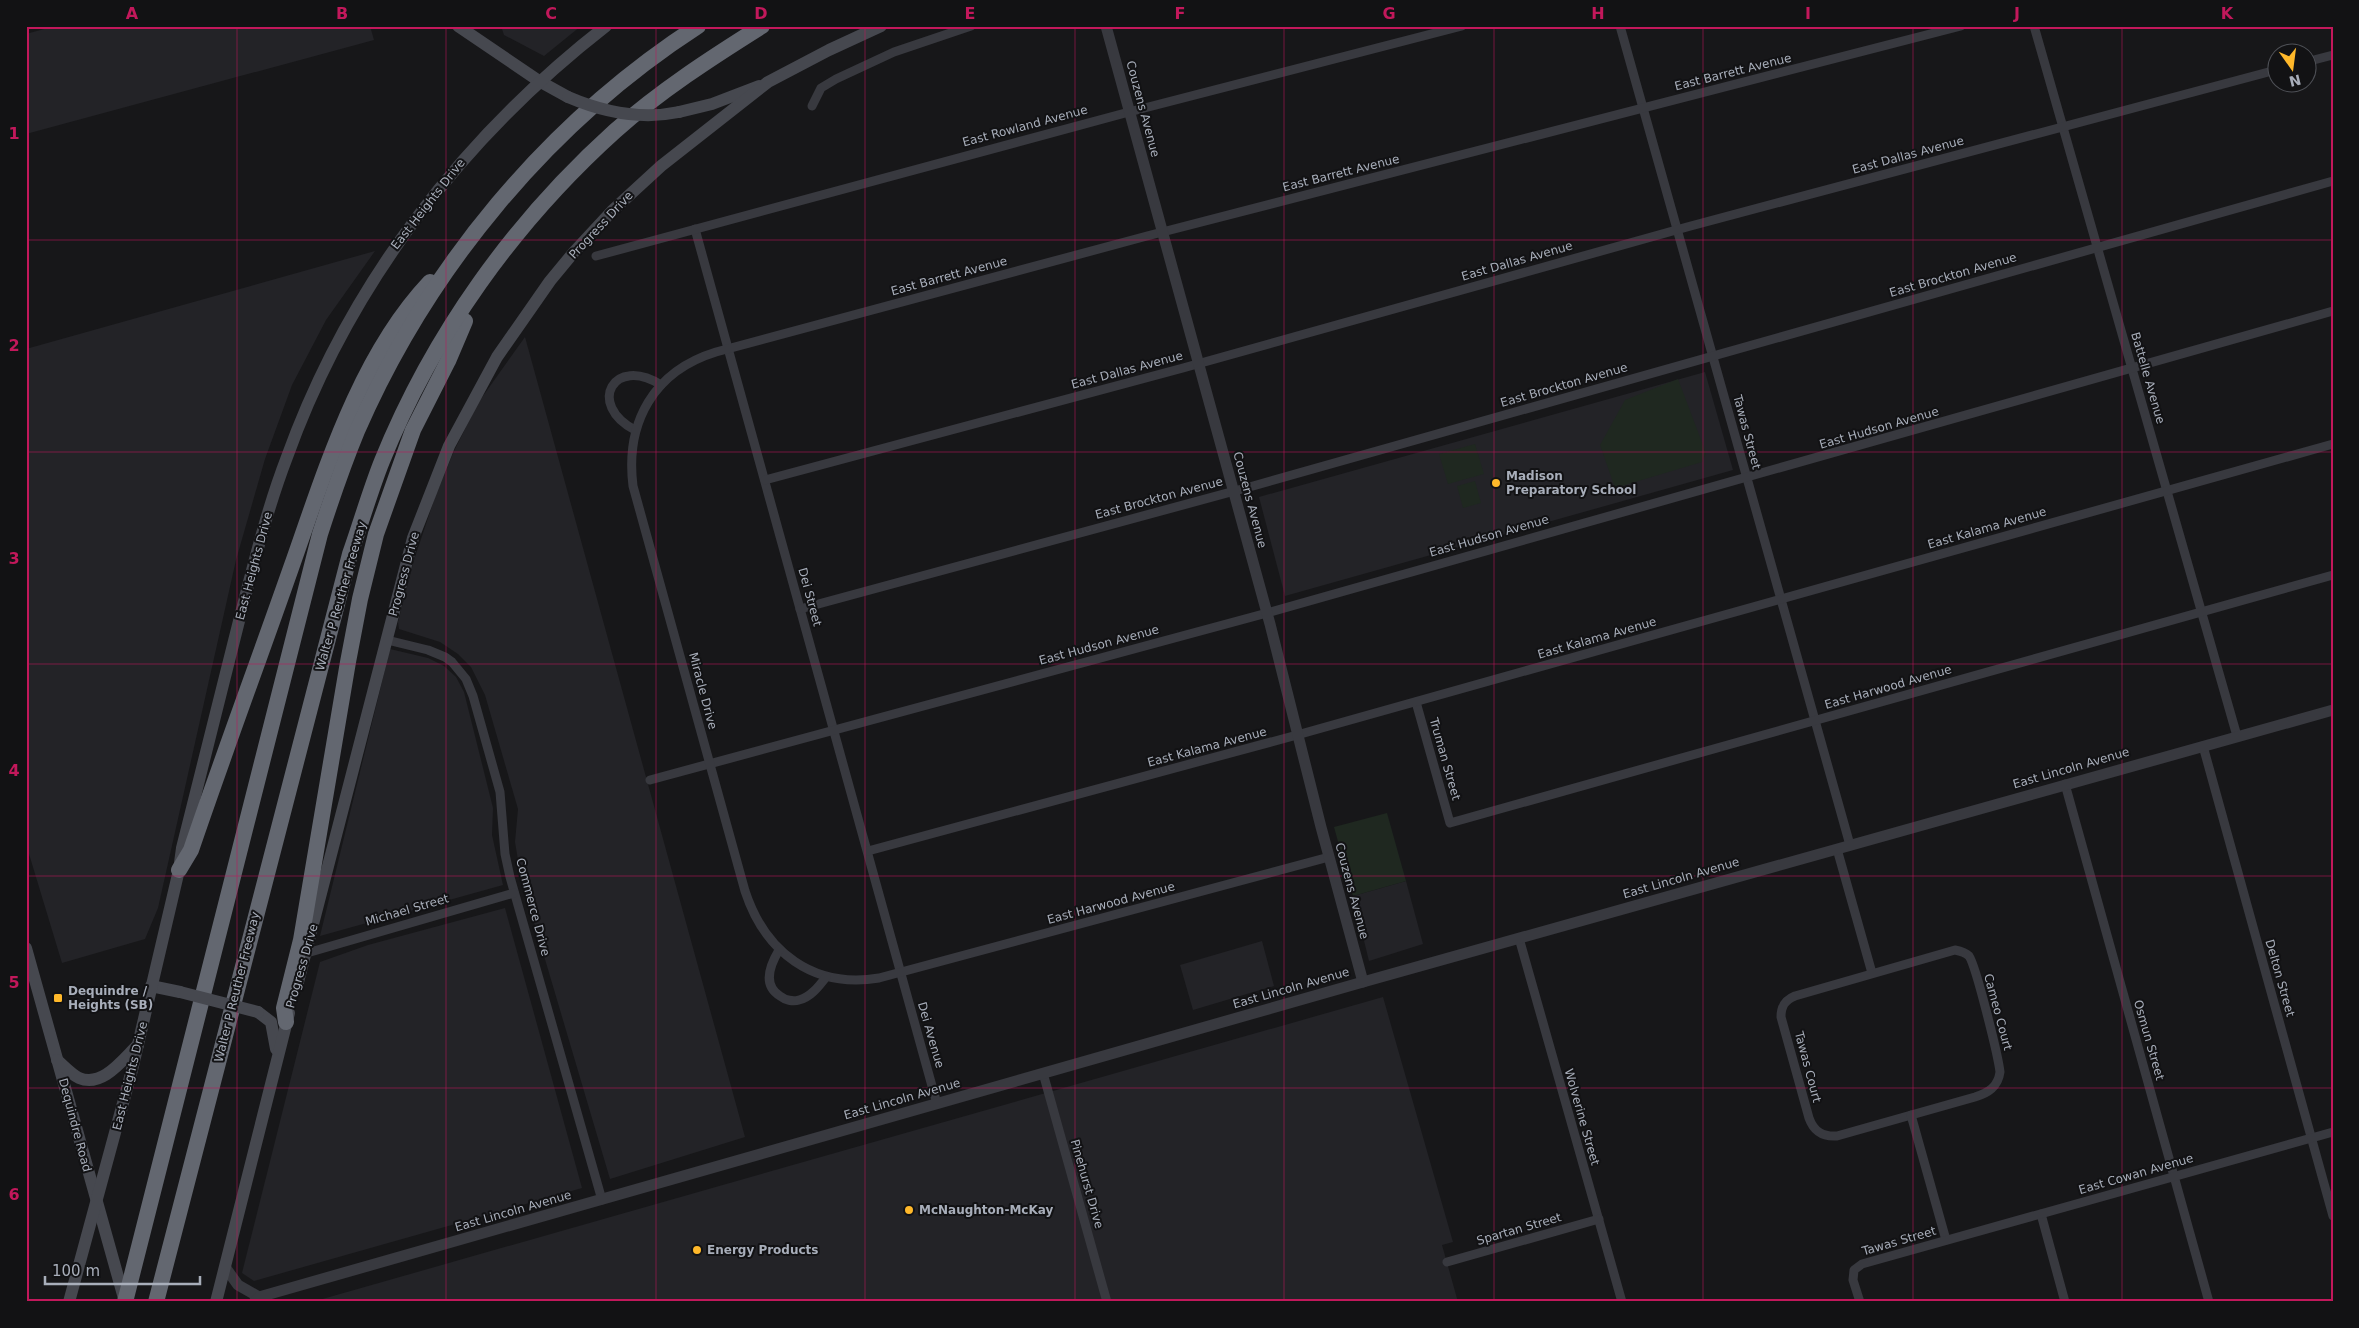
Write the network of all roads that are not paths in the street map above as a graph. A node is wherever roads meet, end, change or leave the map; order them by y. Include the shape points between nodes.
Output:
1 (458, 26) edge
2 (606, 26) edge
3 (698, 26) edge
4 (762, 26) edge
5 (881, 26) edge
6 (971, 26) edge
7 (1106, 26) edge
8 (1462, 26) edge
9 (1620, 26) edge
10 (1961, 26) edge
11 (2034, 26) edge
12 (2333, 55) edge
13 (2316, 59) edge
14 (2266, 73) edge
15 (539, 81) junction
16 (768, 82) junction
17 (812, 106) dead end
18 (1643, 108) junction
19 (1129, 112) junction
20 (2064, 127) junction
21 (2333, 182) edge
22 (695, 229) junction
23 (1678, 230) junction
24 (1162, 232) junction
25 (465, 246) junction
26 (2099, 247) junction
27 (596, 256) dead end
28 (470, 296) junction
29 (2333, 312) edge
30 (728, 348) junction
31 (1713, 356) junction
32 (1198, 364) junction
33 (2133, 369) junction
34 (661, 385) junction
35 (635, 430) junction
36 (2333, 444) edge
37 (1747, 478) junction
38 (765, 480) junction
39 (2167, 490) junction
40 (1233, 491) junction
41 (2333, 575) edge
42 (1781, 599) junction
43 (800, 608) junction
44 (2202, 612) junction
45 (1266, 613) junction
46 (387, 640) junction
47 (1416, 702) junction
48 (2333, 710) edge
49 (1815, 721) junction
50 (834, 730) junction
51 (1298, 735) junction
52 (2237, 736) junction
53 (2203, 746) junction
54 (710, 764) junction
55 (650, 780) dead end
56 (2065, 784) junction
57 (1450, 823) joint
58 (1850, 845) junction
59 (1837, 849) junction
60 (868, 851) junction
61 (1329, 857) junction
62 (179, 870) junction
63 (514, 893) junction
64 (1519, 938) junction
65 (26, 948) edge
66 (779, 950) junction
67 (307, 953) junction
68 (900, 972) junction
69 (1872, 974) junction
70 (30, 976) edge
71 (826, 977) junction
72 (1363, 982) junction
73 (151, 986) junction
74 (286, 1022) junction
75 (138, 1045) junction
76 (277, 1056) junction
77 (57, 1060) junction
78 (1043, 1073) junction
79 (937, 1104) junction
80 (1911, 1115) junction
81 (2333, 1132) edge
82 (2311, 1138) junction
83 (2174, 1176) junction
84 (602, 1200) junction
85 (97, 1203) junction
86 (2041, 1214) junction
87 (2333, 1216) edge
88 (1599, 1219) junction
89 (1946, 1240) junction
90 (1446, 1262) dead end
91 (224, 1267) junction
92 (257, 1300) edge
93 (70, 1302) edge
94 (125, 1302) edge
95 (156, 1302) edge
96 (216, 1302) edge
97 (1107, 1302) edge
98 (1622, 1302) edge
99 (1860, 1302) edge
100 (2065, 1302) edge
101 (2209, 1302) edge

1 - 15 main road
2 - 15 main road, East Heights Drive
3 - 25 highway via 629,76 579,118 531,166
4 - 28 highway, Walter P Reuther Freeway via 698,68 616,131 576,168 520,229
5 - 16 main road, Progress Drive
6 - 17 street via 894,52 836,79 822,88
7 - 19 street, Couzens Avenue
8 - 19 street, East Rowland Avenue
9 - 18 street, Tawas Street
10 - 18 street, East Barrett Avenue
11 - 20 street, Battelle Avenue
12 - 13 street
14 - 20 street, East Dallas Avenue
15 - 16 main road, bridge via 596,108 655,115 712,104
15 - 62 main road, East Heights Drive via 490,129 419,212 366,292 307,405 271,501 251,572
16 - 46 main road, Progress Drive via 642,182 581,245 518,325 479,387 439,468 413,538
18 - 23 street, Tawas Street
18 - 24 street, East Barrett Avenue
19 - 22 street, East Rowland Avenue
19 - 24 street, Couzens Avenue
20 - 23 street, East Dallas Avenue
20 - 26 street, Battelle Avenue
21 - 26 street, East Brockton Avenue
22 - 27 street, East Rowland Avenue
22 - 30 street, Dei Street
23 - 31 street, Tawas Street
23 - 32 street, East Dallas Avenue
24 - 30 street, East Barrett Avenue
24 - 32 street, Couzens Avenue
25 - 62 highway via 410,304 375,361 350,413 307,522 191,850
25 - 94 highway via 430,296 390,364 358,430 320,534
26 - 31 street, East Brockton Avenue
26 - 33 street, Battelle Avenue
28 - 74 highway via 464,323 413,430 376,534 352,644 301,940 284,1008
28 - 95 highway, Walter P Reuther Freeway via 424,372 400,420 350,554
29 - 33 street, East Hudson Avenue
30 - 34 street, Miracle Drive via 690,362
30 - 38 street, Dei Street
31 - 37 street, Tawas Street
31 - 40 street, East Brockton Avenue
32 - 38 street, East Dallas Avenue
32 - 40 street, Couzens Avenue
33 - 37 street, East Hudson Avenue
33 - 39 street, Battelle Avenue
34 - 35 street, Miracle Drive via 647,403
34 - 35 street via 650,378 632,374 617,379 610,389 608,400 613,411
35 - 54 street, Miracle Drive via 631,462 633,486
36 - 39 street, East Kalama Avenue
37 - 42 street, Tawas Street
37 - 45 street, East Hudson Avenue
38 - 43 street, Dei Street
39 - 42 street, East Kalama Avenue
39 - 44 street, Battelle Avenue
40 - 43 street, East Brockton Avenue
40 - 45 street, Couzens Avenue
41 - 44 street, East Harwood Avenue
42 - 47 street, East Kalama Avenue
42 - 49 street, Tawas Street
43 - 50 street, Dei Street
44 - 49 street, East Harwood Avenue
44 - 52 street, Battelle Avenue
45 - 50 street, East Hudson Avenue
45 - 51 street, Couzens Avenue
46 - 63 street, Commerce Drive via 428,650 445,658 460,671 470,687 500,792 505,854
46 - 67 main road, Progress Drive
47 - 51 street, East Kalama Avenue
47 - 57 street, Truman Street
48 - 52 street, East Lincoln Avenue
49 - 57 street, East Harwood Avenue
49 - 58 street, Tawas Street
50 - 54 street, East Hudson Avenue
50 - 60 street, Dei Street
51 - 60 street, East Kalama Avenue
51 - 61 street, Couzens Avenue
52 - 53 street, East Lincoln Avenue
53 - 56 street, East Lincoln Avenue
53 - 82 street, Delton Street
54 - 55 street, East Hudson Avenue
54 - 66 street, Miracle Drive via 749,904 763,931
56 - 58 street, East Lincoln Avenue
56 - 83 street, Osmun Street
58 - 59 street, East Lincoln Avenue
59 - 64 street, East Lincoln Avenue
59 - 69 street
60 - 68 street, Dei Street
61 - 68 street, East Harwood Avenue
61 - 72 street, Couzens Avenue
62 - 73 main road, East Heights Drive
63 - 67 street, Michael Street
63 - 84 street, Commerce Drive
64 - 72 street, East Lincoln Avenue
64 - 88 street, Wolverine Street
65 - 70 main road, Dequindre Road
66 - 71 street, Miracle Drive via 799,965
66 - 71 street via 770,966 769,976 772,989 783,999 798,1000 806,996
67 - 74 main road, Progress Drive
68 - 71 street, Miracle Drive via 860,980
68 - 79 street, Dei Avenue
69 - 80 street, Cameo Court via 1961,951 1970,959 1981,995 1999,1066 1999,1079 1987,1093
69 - 80 street, Tawas Court via 1788,999 1781,1017 1814,1129 1830,1136
70 - 77 main road, Dequindre Road
72 - 78 street, East Lincoln Avenue
73 - 75 main road, East Heights Drive
73 - 76 main road, bridge via 258,1012 273,1027
74 - 76 main road, Progress Drive
75 - 77 main road via 109,1073 91,1080 78,1078
75 - 85 main road, East Heights Drive
76 - 91 main road, Progress Drive
77 - 85 main road, Dequindre Road
78 - 79 street, East Lincoln Avenue
78 - 97 street, Pinehurst Drive
79 - 84 street, East Lincoln Avenue
80 - 89 street, Tawas Street
81 - 82 street, East Cowan Avenue
82 - 83 street, East Cowan Avenue
82 - 87 street, Delton Street
83 - 86 street, East Cowan Avenue
83 - 101 street, Osmun Street
84 - 92 street, East Lincoln Avenue
85 - 93 main road, East Heights Drive
85 - 94 main road, Dequindre Road
86 - 89 street, East Cowan Avenue
86 - 100 street
88 - 90 street, Spartan Street
88 - 98 street, Wolverine Street
89 - 99 street, Tawas Street via 1858,1266 1853,1275
91 - 92 street, East Lincoln Avenue via 238,1285
91 - 96 main road, Progress Drive

